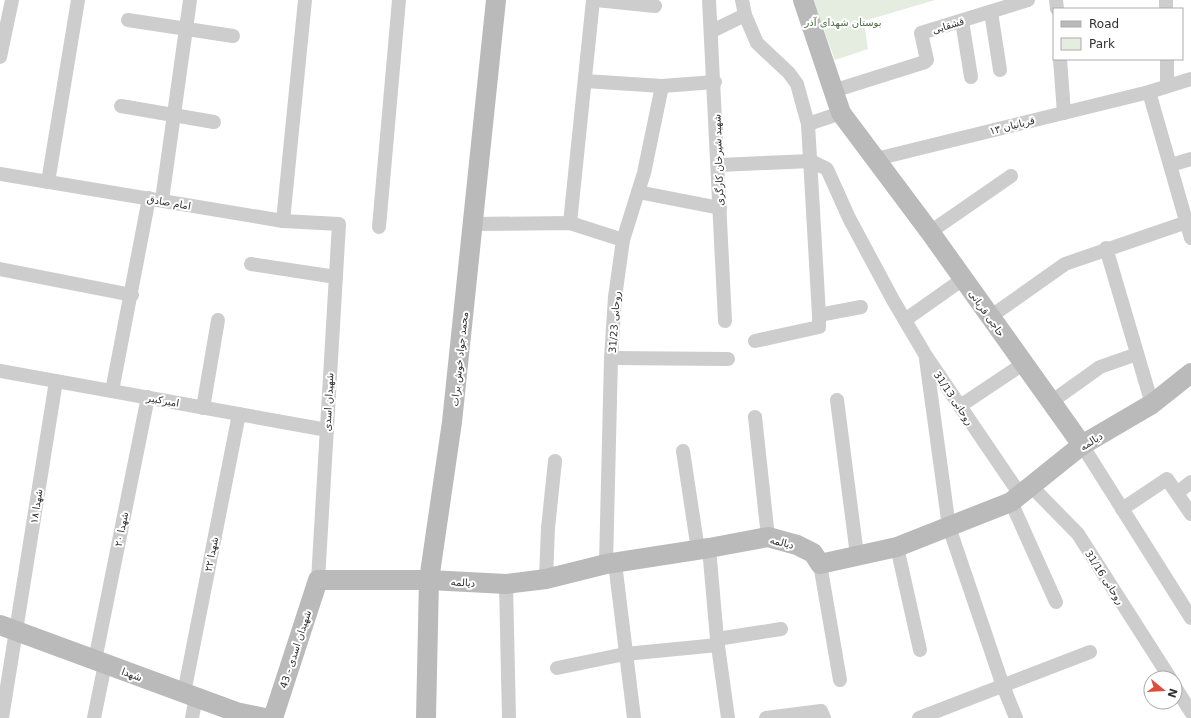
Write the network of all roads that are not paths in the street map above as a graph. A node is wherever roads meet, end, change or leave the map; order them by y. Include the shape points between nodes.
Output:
1 (12, 0) edge
2 (78, 0) edge
3 (190, 0) edge
4 (305, 0) edge
5 (399, 0) edge
6 (496, 0) edge
7 (593, 0) edge
8 (596, 0) edge
9 (710, 0) edge
10 (742, 0) edge
11 (803, 0) edge
12 (1028, 0) edge
13 (655, 6) dead end
14 (991, 12) junction
15 (744, 15) junction
16 (128, 20) dead end
17 (962, 21) junction
18 (186, 29) junction
19 (712, 31) junction
20 (233, 36) dead end
21 (0, 57) edge
22 (1060, 60) edge
23 (1167, 60) edge
24 (1000, 70) dead end
25 (971, 77) dead end
26 (1191, 79) edge
27 (584, 81) junction
28 (715, 82) junction
29 (1167, 85) junction
30 (662, 86) junction
31 (833, 91) junction
32 (1149, 92) junction
33 (121, 106) dead end
34 (1064, 113) junction
35 (841, 114) junction
36 (174, 116) junction
37 (214, 122) dead end
38 (808, 124) junction
39 (876, 159) junction
40 (1191, 159) edge
41 (811, 161) junction
42 (719, 164) junction
43 (1170, 165) junction
44 (0, 174) edge
45 (1011, 176) dead end
46 (48, 182) junction
47 (638, 192) junction
48 (155, 199) junction
49 (720, 208) junction
50 (283, 221) junction
51 (1187, 222) junction
52 (570, 223) junction
53 (339, 224) joint
54 (474, 224) junction
55 (379, 227) dead end
56 (930, 232) junction
57 (1191, 238) edge
58 (623, 240) junction
59 (1106, 248) junction
60 (251, 264) dead end
61 (0, 269) edge
62 (336, 277) junction
63 (963, 279) junction
64 (132, 294) junction
65 (861, 307) dead end
66 (990, 317) junction
67 (218, 320) dead end
68 (905, 320) junction
69 (725, 321) dead end
70 (819, 321) junction
71 (756, 341) dead end
72 (1137, 354) junction
73 (926, 356) junction
74 (611, 358) junction
75 (728, 359) dead end
76 (1023, 364) junction
77 (0, 371) edge
78 (1191, 373) edge
79 (56, 381) junction
80 (112, 391) junction
81 (148, 397) junction
82 (837, 400) dead end
83 (1051, 402) junction
84 (1152, 404) junction
85 (960, 406) junction
86 (203, 408) junction
87 (239, 414) junction
88 (754, 417) dead end
89 (327, 430) junction
90 (1082, 445) junction
91 (683, 451) dead end
92 (555, 461) dead end
93 (1191, 482) edge
94 (1020, 493) junction
95 (1177, 493) junction
96 (1122, 509) junction
97 (1191, 514) edge
98 (949, 527) junction
99 (768, 537) junction
100 (896, 547) junction
101 (703, 549) junction
102 (857, 555) junction
103 (610, 564) junction
104 (820, 564) junction
105 (546, 579) junction
106 (318, 580) junction
107 (429, 580) junction
108 (506, 584) junction
109 (1056, 602) dead end
110 (1191, 618) edge
111 (8, 628) edge
112 (781, 629) dead end
113 (718, 642) junction
114 (920, 650) dead end
115 (1090, 652) dead end
116 (625, 654) junction
117 (100, 662) junction
118 (557, 668) dead end
119 (1165, 670) edge
120 (840, 680) dead end
121 (1003, 686) junction
122 (190, 695) junction
123 (1183, 699) edge
124 (1191, 712) edge
125 (823, 715) edge
126 (2, 718) edge
127 (94, 718) edge
128 (192, 718) edge
129 (265, 718) edge
130 (273, 718) edge
131 (426, 718) edge
132 (508, 718) edge
133 (634, 718) edge
134 (728, 718) edge
135 (766, 718) edge
136 (919, 718) edge
137 (1016, 718) edge

1 - 21 street
2 - 46 street
3 - 18 street
4 - 50 street
5 - 55 street
6 - 54 main road, محمد جواد خوش برات
7 - 27 street
8 - 13 street
9 - 19 street, شهید شیرخان کارگری
10 - 15 street
11 - 31 main road, حاجی قربانی
12 - 14 street, قشقایی
14 - 17 street, قشقایی
14 - 24 street
15 - 19 street
15 - 38 street via 756,43 789,73 797,84
16 - 18 street
17 - 25 street
17 - 31 street, قشقایی via 920,33 927,60 925,62
18 - 20 street
18 - 36 street
19 - 28 street, شهید شیرخان کارگری
22 - 34 street
23 - 29 street
26 - 29 street, ۱۳ قربانیان
27 - 30 street
27 - 52 street
28 - 30 street
28 - 42 street, شهید شیرخان کارگری
29 - 32 street, ۱۳ قربانیان
30 - 47 street, روحانی 31/23
31 - 35 main road, حاجی قربانی
32 - 34 street, ۱۳ قربانیان
32 - 43 street
33 - 36 street
34 - 39 street, ۱۳ قربانیان
35 - 38 street
35 - 39 main road, حاجی قربانی
36 - 37 street
36 - 48 street
38 - 41 street
39 - 56 main road, حاجی قربانی
40 - 43 street
41 - 42 street
41 - 68 street, روحانی 31/13 via 827,168 849,218
41 - 70 street
42 - 49 street, شهید شیرخان کارگری
43 - 51 street
44 - 46 street, امام صادق
45 - 56 street
46 - 48 street, امام صادق
47 - 49 street
47 - 58 street, روحانی 31/23
48 - 50 street, امام صادق
48 - 64 street
49 - 69 street, شهید شیرخان کارگری
50 - 53 street, امام صادق
51 - 57 street
51 - 59 street
52 - 54 street
52 - 58 street
53 - 62 street, شهیدان اسدی
54 - 107 main road, محمد جواد خوش برات via 452,422
56 - 63 main road, حاجی قربانی
58 - 74 street, روحانی 31/23 via 615,297
59 - 66 street via 1065,264
59 - 72 street
60 - 62 street
61 - 64 street
62 - 89 street, شهیدان اسدی
63 - 66 main road, حاجی قربانی
63 - 68 street
64 - 80 street
65 - 70 street
66 - 76 main road, حاجی قربانی
67 - 86 street
68 - 73 street, روحانی 31/13
70 - 71 street
72 - 83 street via 1100,367
72 - 84 street
73 - 85 street, روحانی 31/13
73 - 98 street
74 - 75 street
74 - 103 street, روحانی 31/23
76 - 83 main road, حاجی قربانی
76 - 85 street
77 - 79 street, امیرکبیر
78 - 84 main road, دیالمه
79 - 80 street, امیرکبیر
79 - 111 street, شهدا ۱۸
80 - 81 street, امیرکبیر
81 - 86 street, امیرکبیر
81 - 117 street, شهدا ۲۰
82 - 102 street
83 - 90 main road, حاجی قربانی
84 - 90 main road, دیالمه
85 - 94 street, روحانی 31/13
86 - 87 street, امیرکبیر
87 - 89 street, امیرکبیر
87 - 122 street, شهدا ۲۲
88 - 99 street
89 - 106 street, شهیدان اسدی
90 - 94 main road, دیالمه
90 - 96 street, حاجی قربانی
91 - 101 street
92 - 105 street
93 - 95 street
94 - 98 main road, دیالمه
94 - 109 street
94 - 119 street, روحانی 31/16 via 1078,534
95 - 96 street via 1167,479
95 - 97 street
96 - 110 street, حاجی قربانی
98 - 100 main road, دیالمه
98 - 121 street
99 - 101 main road, دیالمه
99 - 104 main road, دیالمه via 797,545 813,553
100 - 102 main road, دیالمه
100 - 114 street
101 - 103 main road, دیالمه
101 - 113 street
102 - 104 main road, دیالمه
103 - 105 main road, دیالمه
103 - 116 street, روحانی 31/23
104 - 120 street
105 - 108 main road, دیالمه
106 - 107 main road, دیالمه
106 - 130 main road, شهیدان اسدی - 43
107 - 108 main road, دیالمه
107 - 131 main road, محمد جواد خوش برات
108 - 132 street
111 - 117 main road, شهدا
111 - 126 street, شهدا ۱۸
112 - 113 street
113 - 116 street
113 - 134 street
115 - 121 street
116 - 118 street
116 - 133 street, روحانی 31/23
117 - 122 main road, شهدا
117 - 127 street, شهدا ۲۰
121 - 136 street
121 - 137 street
122 - 128 street, شهدا ۲۲
122 - 129 main road, شهدا via 236,712
123 - 124 street
125 - 135 street

